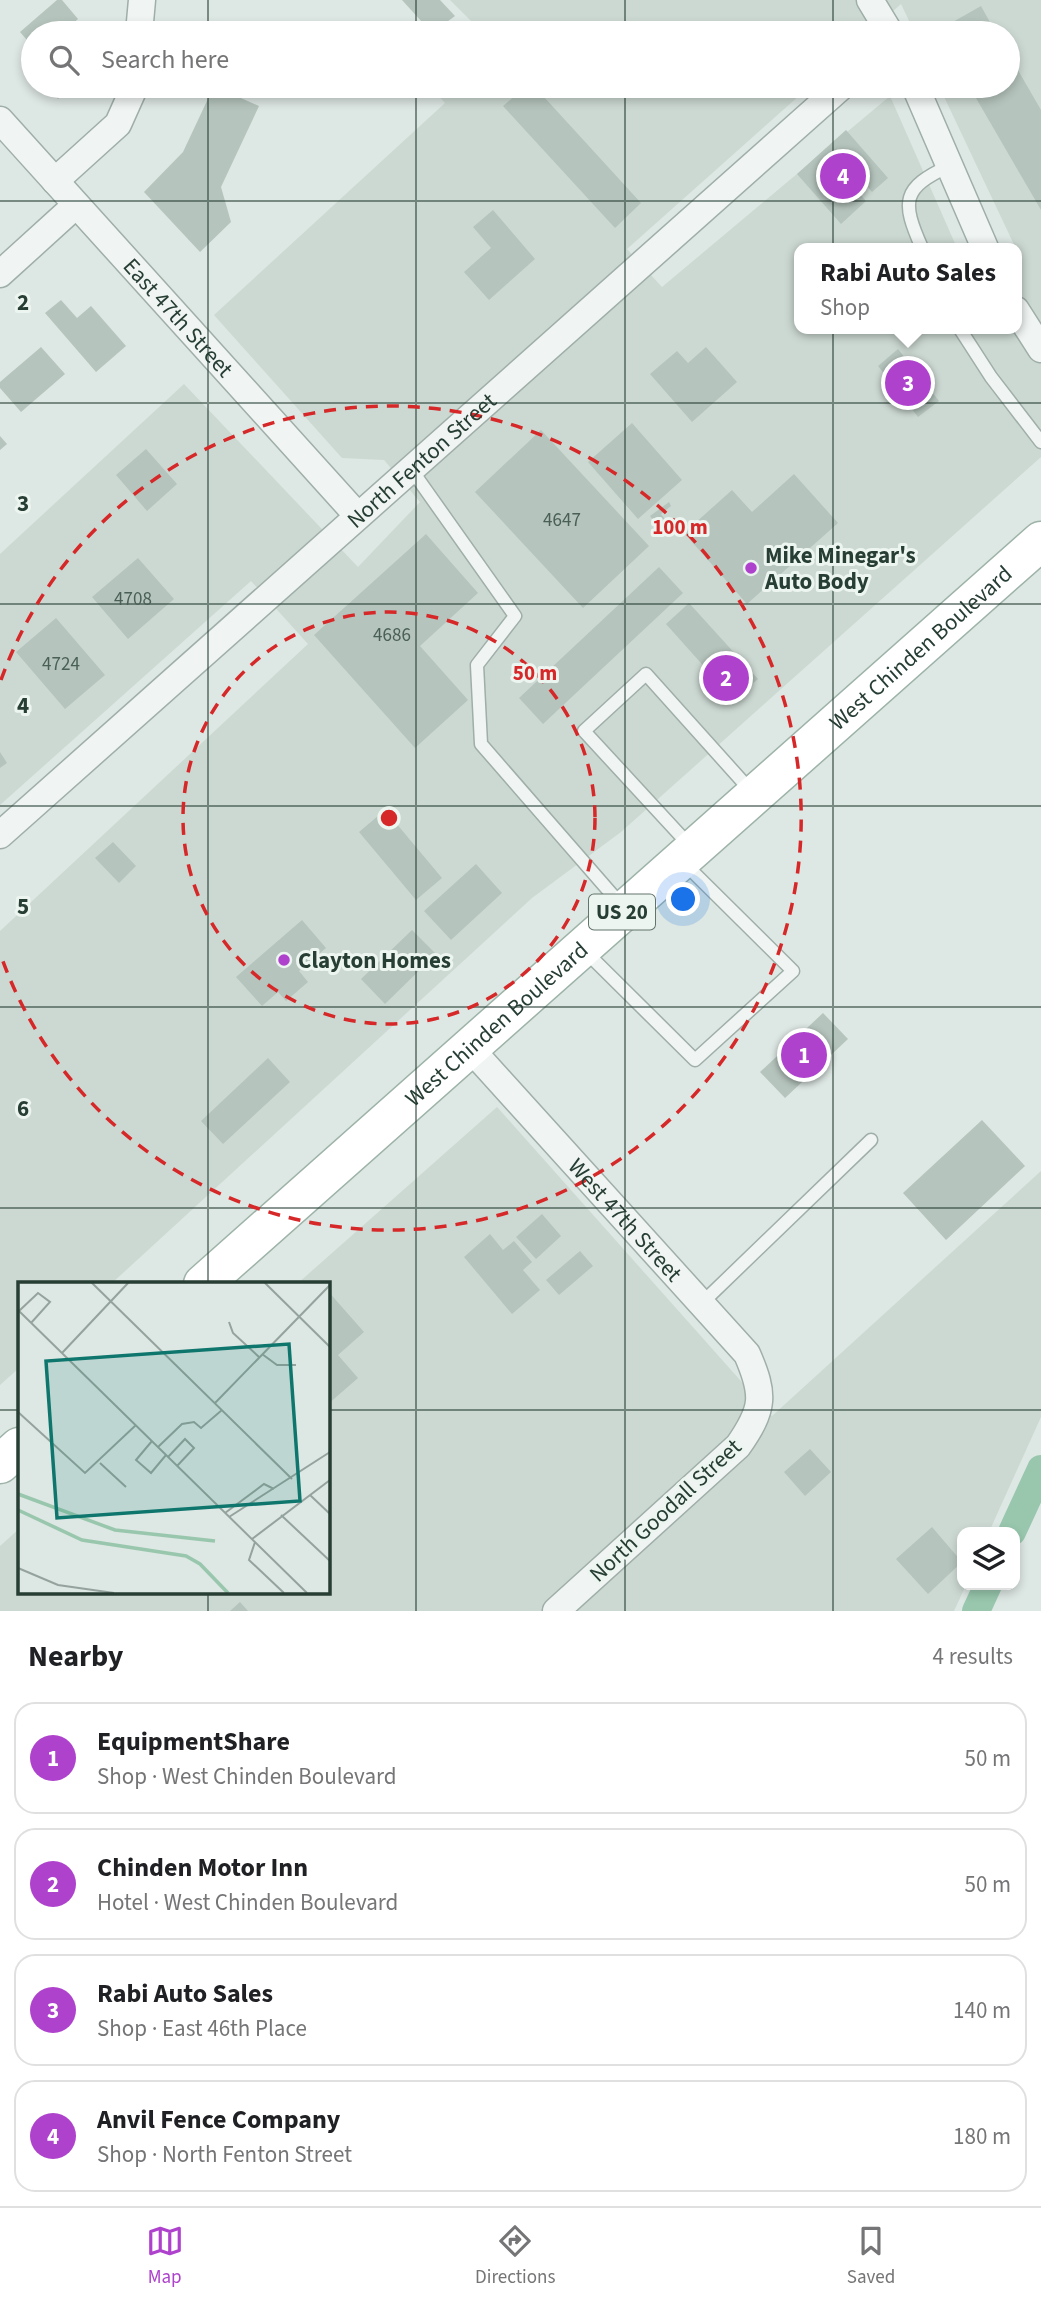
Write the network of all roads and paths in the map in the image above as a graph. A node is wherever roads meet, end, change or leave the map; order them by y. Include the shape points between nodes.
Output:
1 (142, 0) edge
2 (870, 0) edge
3 (140, 21) edge
4 (883, 21) edge
5 (130, 98) edge
6 (828, 98) edge
7 (920, 98) edge
8 (0, 120) edge
9 (949, 166) junction
10 (55, 181) junction
11 (76, 205) junction
12 (920, 243) edge
13 (983, 243) edge
14 (0, 274) edge
15 (1022, 318) edge
16 (963, 334) edge
17 (1041, 349) edge
18 (1041, 442) edge
19 (411, 469) junction
20 (358, 516) junction
21 (1041, 541) edge
22 (754, 794) junction
23 (0, 835) edge
24 (686, 854) junction
25 (624, 909) junction
26 (581, 948) junction
27 (469, 1047) junction
28 (871, 1140) dead end
29 (205, 1282) edge
30 (702, 1303) junction
31 (761, 1401) joint
32 (18, 1448) edge
33 (0, 1464) edge
34 (556, 1611) edge

1 - 3 street
2 - 4 street
5 - 10 street via 118,124
6 - 19 street, North Fenton Street
7 - 9 street
8 - 10 street, East 47th Street
9 - 12 lane via 924,178 911,194 910,218
9 - 13 street
10 - 11 street, East 47th Street
11 - 14 street
11 - 20 street, East 47th Street
15 - 17 street
16 - 18 lane
19 - 20 street, North Fenton Street
19 - 25 lane via 515,616 477,665 481,744
20 - 23 street, North Fenton Street
21 - 22 main road, West Chinden Boulevard / US 20
22 - 24 main road, West Chinden Boulevard / US 20
22 - 24 lane via 646,674 584,731
24 - 25 main road, West Chinden Boulevard / US 20
24 - 26 lane via 793,971 695,1060
25 - 26 main road, West Chinden Boulevard / US 20
26 - 27 main road, West Chinden Boulevard / US 20
27 - 29 main road, West Chinden Boulevard / US 20
27 - 30 street, West 47th Street
28 - 30 lane
30 - 31 street, West 47th Street via 747,1354 760,1382
31 - 34 street, North Goodall Street via 755,1422 738,1446
32 - 33 main road

